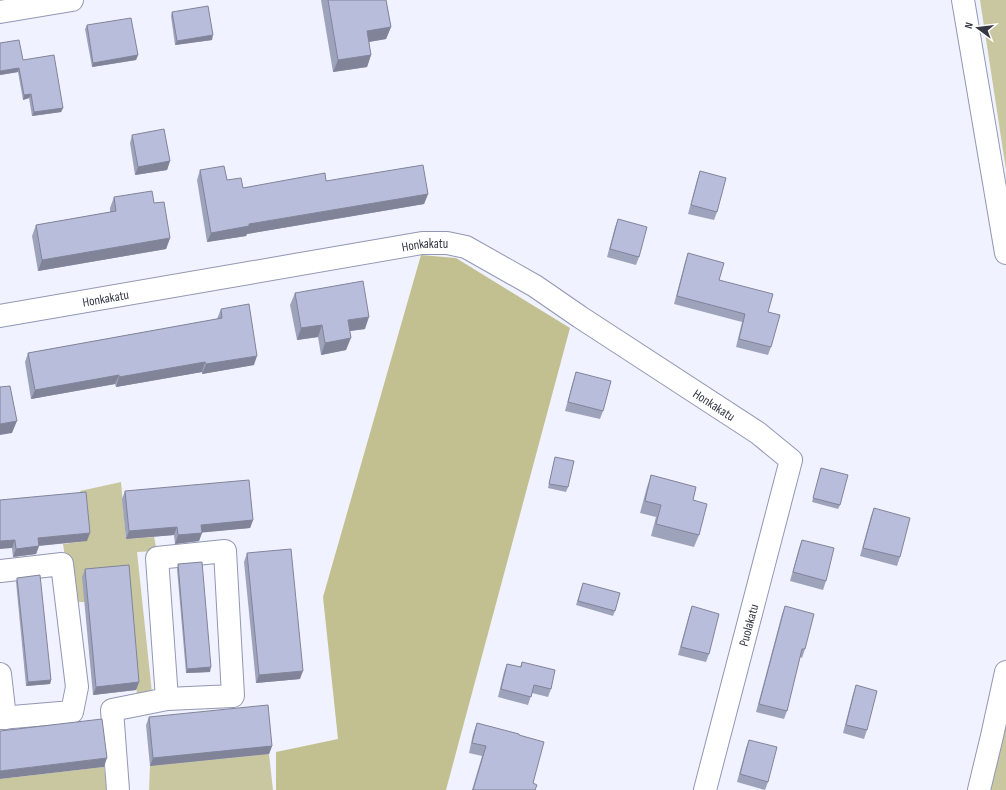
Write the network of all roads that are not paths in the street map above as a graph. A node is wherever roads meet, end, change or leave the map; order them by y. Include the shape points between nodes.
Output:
1 (72, 0) edge
2 (963, 0) edge
3 (0, 12) edge
4 (1006, 253) edge
5 (0, 316) edge
6 (791, 460) joint
7 (0, 571) edge
8 (1006, 672) edge
9 (0, 674) edge
10 (167, 699) junction
11 (3, 718) edge
12 (118, 790) edge
13 (706, 790) edge
14 (979, 790) edge

1 - 3 street
2 - 4 street
5 - 6 street, Honkakatu via 422,243 453,244 466,247 535,286 758,433
6 - 13 street, Puolakatu
7 - 11 street via 62,564 77,687 72,712
8 - 14 street
9 - 11 street
10 - 10 street via 157,558 225,551 233,696
10 - 12 street via 112,710

